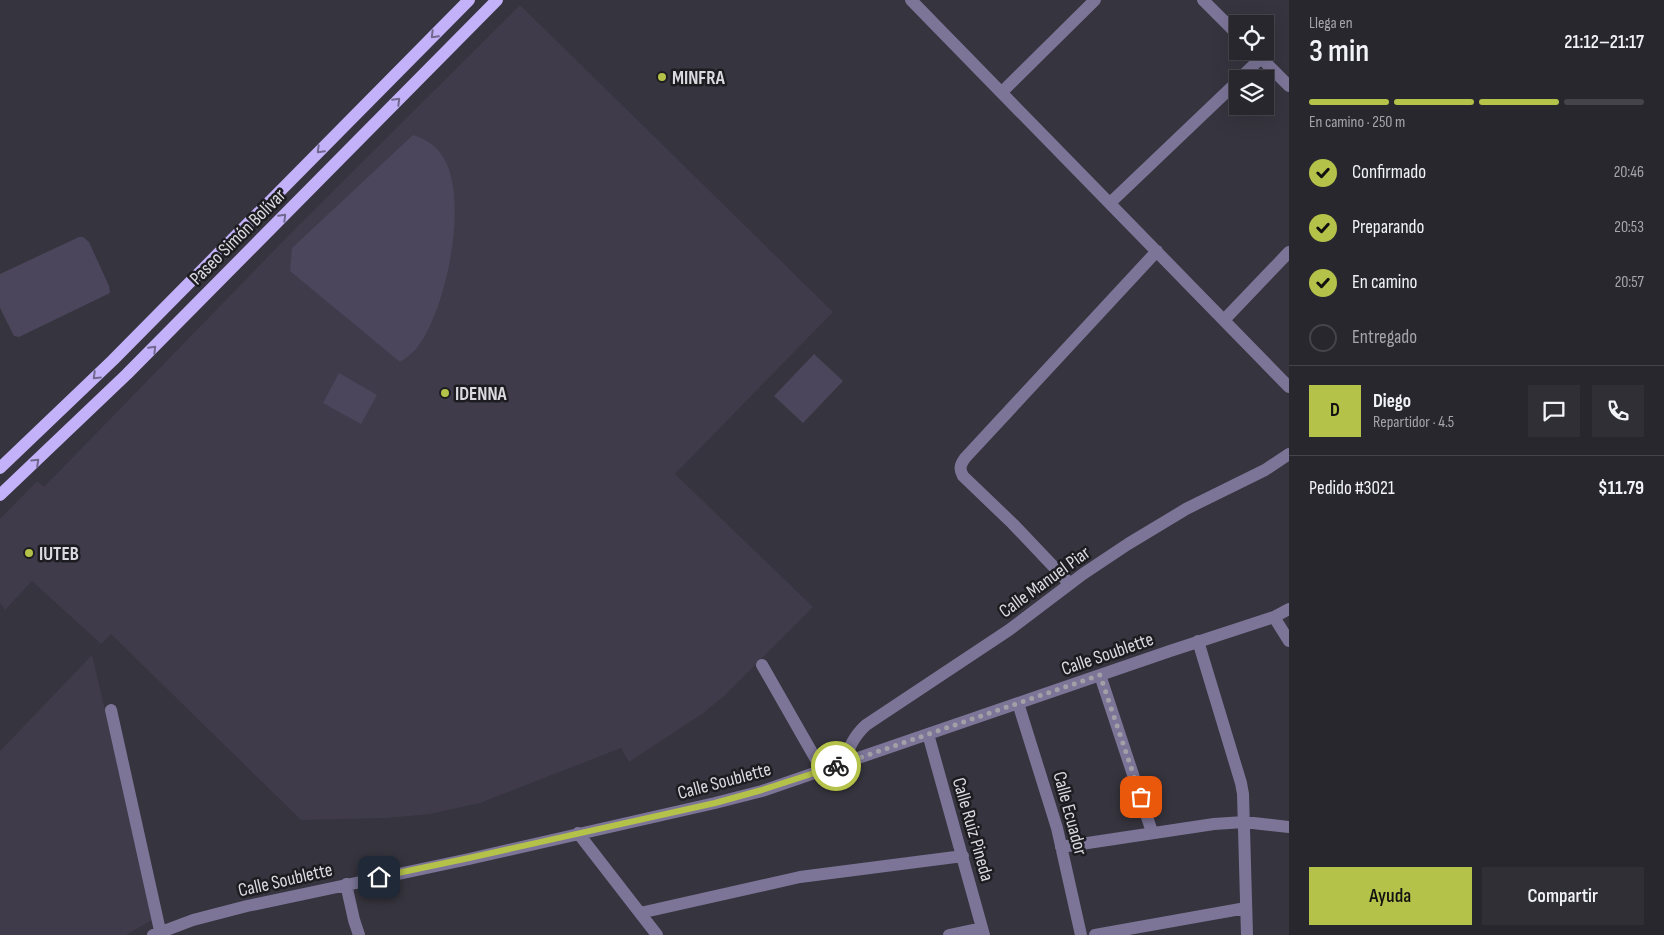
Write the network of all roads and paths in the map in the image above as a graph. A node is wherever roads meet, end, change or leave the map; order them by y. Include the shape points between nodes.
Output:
1 (468, 0) edge
2 (498, 0) edge
3 (911, 0) edge
4 (1095, 0) edge
5 (1211, 3) edge
6 (1229, 24) edge
7 (1254, 60) edge
8 (1264, 60) edge
9 (1246, 70) edge
10 (1287, 81) edge
11 (1229, 89) edge
12 (1002, 92) junction
13 (1110, 203) junction
14 (234, 237) junction
15 (1157, 251) junction
16 (249, 252) junction
17 (1289, 252) edge
18 (1224, 320) junction
19 (1289, 387) edge
20 (1289, 454) edge
21 (0, 468) edge
22 (0, 495) edge
23 (1070, 584) junction
24 (1289, 609) edge
25 (1274, 617) junction
26 (1289, 641) edge
27 (1198, 642) junction
28 (762, 665) dead end
29 (1100, 675) junction
30 (1018, 703) junction
31 (111, 710) dead end
32 (928, 734) junction
33 (844, 763) junction
34 (822, 770) junction
35 (1244, 822) junction
36 (1289, 827) edge
37 (1152, 832) junction
38 (578, 833) junction
39 (1061, 847) junction
40 (963, 856) junction
41 (346, 884) junction
42 (1246, 908) junction
43 (640, 913) junction
44 (1148, 930) edge
45 (983, 932) edge
46 (158, 934) edge
47 (359, 935) edge
48 (657, 935) edge
49 (948, 935) edge
50 (1081, 935) edge
51 (1095, 935) edge
52 (1247, 935) edge

1 -> 14 main road, Paseo Simón Bolívar
16 -> 2 main road, Paseo Simón Bolívar
3 - 12 street
4 - 12 street
5 - 6 street
7 - 9 street
8 - 10 street
11 - 13 street
12 - 13 street
13 - 15 street
14 - 16 main road
14 -> 21 main road, Paseo Simón Bolívar
15 - 18 street
15 - 23 street via 960,466 960,472 969,482
22 -> 16 main road, Paseo Simón Bolívar
17 - 18 street
18 - 19 street
20 - 23 street, Calle Manuel Piar via 1265,470 1186,509
23 - 33 street, Calle Manuel Piar via 1001,635 866,725 857,734
24 - 25 street, Calle Soublette
25 - 26 street
25 - 27 street, Calle Soublette
27 - 29 street, Calle Soublette
27 - 35 street via 1239,771
28 - 34 street
29 - 30 street, Calle Soublette
29 - 37 street
30 - 32 street, Calle Soublette
30 - 39 street, Calle Ecuador
31 - 46 street via 158,918
32 - 33 street, Calle Soublette
32 - 40 street, Calle Ruiz Pineda
33 - 34 street, Calle Soublette
34 - 38 street, Calle Soublette via 715,803
35 - 36 street
35 - 37 street
35 - 42 street
37 - 39 street
38 - 41 street, Calle Soublette
38 - 43 street
39 - 50 street, Calle Ecuador
40 - 43 street via 800,877
40 - 45 street, Calle Ruiz Pineda
41 - 46 street, Calle Soublette via 192,920
41 - 47 street
42 - 44 street
42 - 52 street
43 - 48 street
44 - 51 street
45 - 49 street

